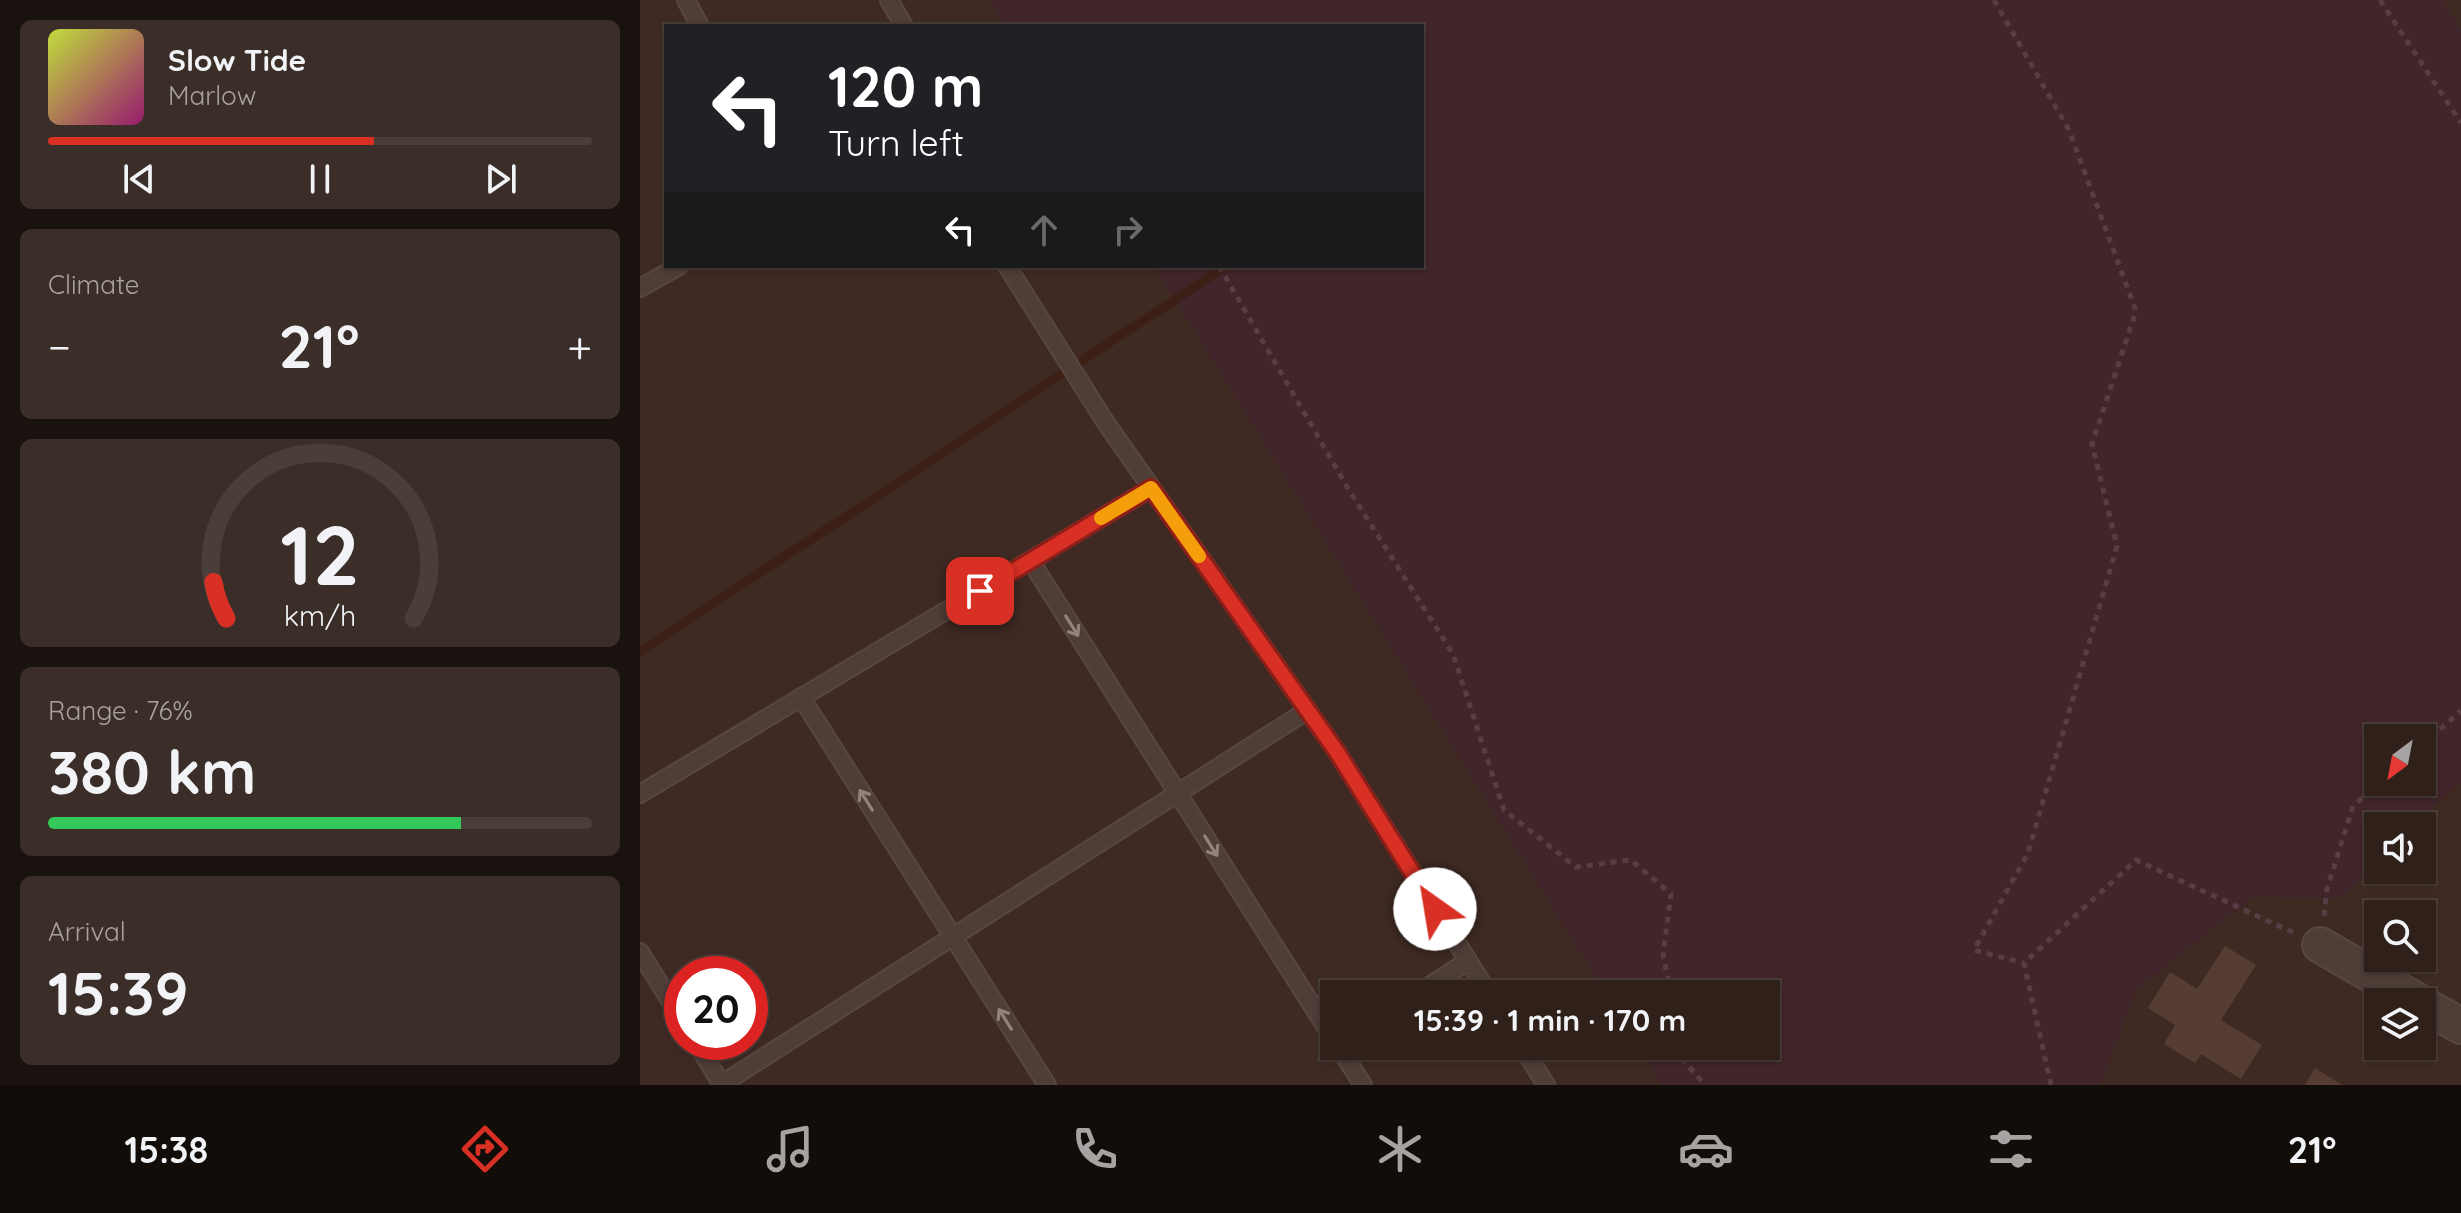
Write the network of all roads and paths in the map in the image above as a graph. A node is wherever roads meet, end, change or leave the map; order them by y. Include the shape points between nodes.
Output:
1 (686, 0) edge
2 (889, 0) edge
3 (1994, 0) edge
4 (2380, 0) edge
5 (699, 24) edge
6 (903, 24) edge
7 (2461, 123) edge
8 (675, 268) edge
9 (1008, 268) edge
10 (1220, 268) edge
11 (640, 288) edge
12 (1151, 488) junction
13 (1030, 560) junction
14 (801, 697) junction
15 (1308, 710) junction
16 (2461, 711) edge
17 (2436, 733) edge
18 (1178, 793) junction
19 (640, 794) edge
20 (2364, 796) edge
21 (953, 937) junction
22 (2320, 945) junction
23 (640, 952) edge
24 (1468, 961) junction
25 (2024, 963) junction
26 (1439, 980) edge
27 (1480, 980) edge
28 (1668, 980) edge
29 (2394, 988) edge
30 (664, 991) edge
31 (2436, 1012) edge
32 (1320, 1018) edge
33 (2461, 1026) edge
34 (706, 1060) edge
35 (1347, 1060) edge
36 (1531, 1060) edge
37 (1683, 1060) edge
38 (719, 1084) edge
39 (1047, 1085) edge
40 (1363, 1085) edge
41 (1546, 1085) edge
42 (1705, 1085) edge
43 (2051, 1085) edge

1 - 5 lane
2 - 6 lane
3 - 25 path via 2069,130 2136,311 2092,444 2117,546 2028,853 1974,950
4 - 7 path
8 - 11 lane
9 - 12 lane
10 - 28 path via 1349,490 1453,654 1504,810 1576,867 1631,860 1671,894 1663,955
12 - 13 lane
12 - 15 lane
13 - 14 lane
13 -> 18 lane
14 - 19 lane
21 -> 14 lane
15 - 18 lane
15 - 24 lane
16 - 17 path
18 - 21 lane
18 -> 32 lane
20 - 22 path via 2353,806 2327,889
21 - 38 lane
39 -> 21 lane
22 - 25 path via 2136,860
22 - 29 street
23 - 30 lane
24 - 26 lane
24 - 27 lane
25 - 43 path
31 - 33 street
34 - 38 lane
35 - 40 lane
36 - 41 lane
37 - 42 path

